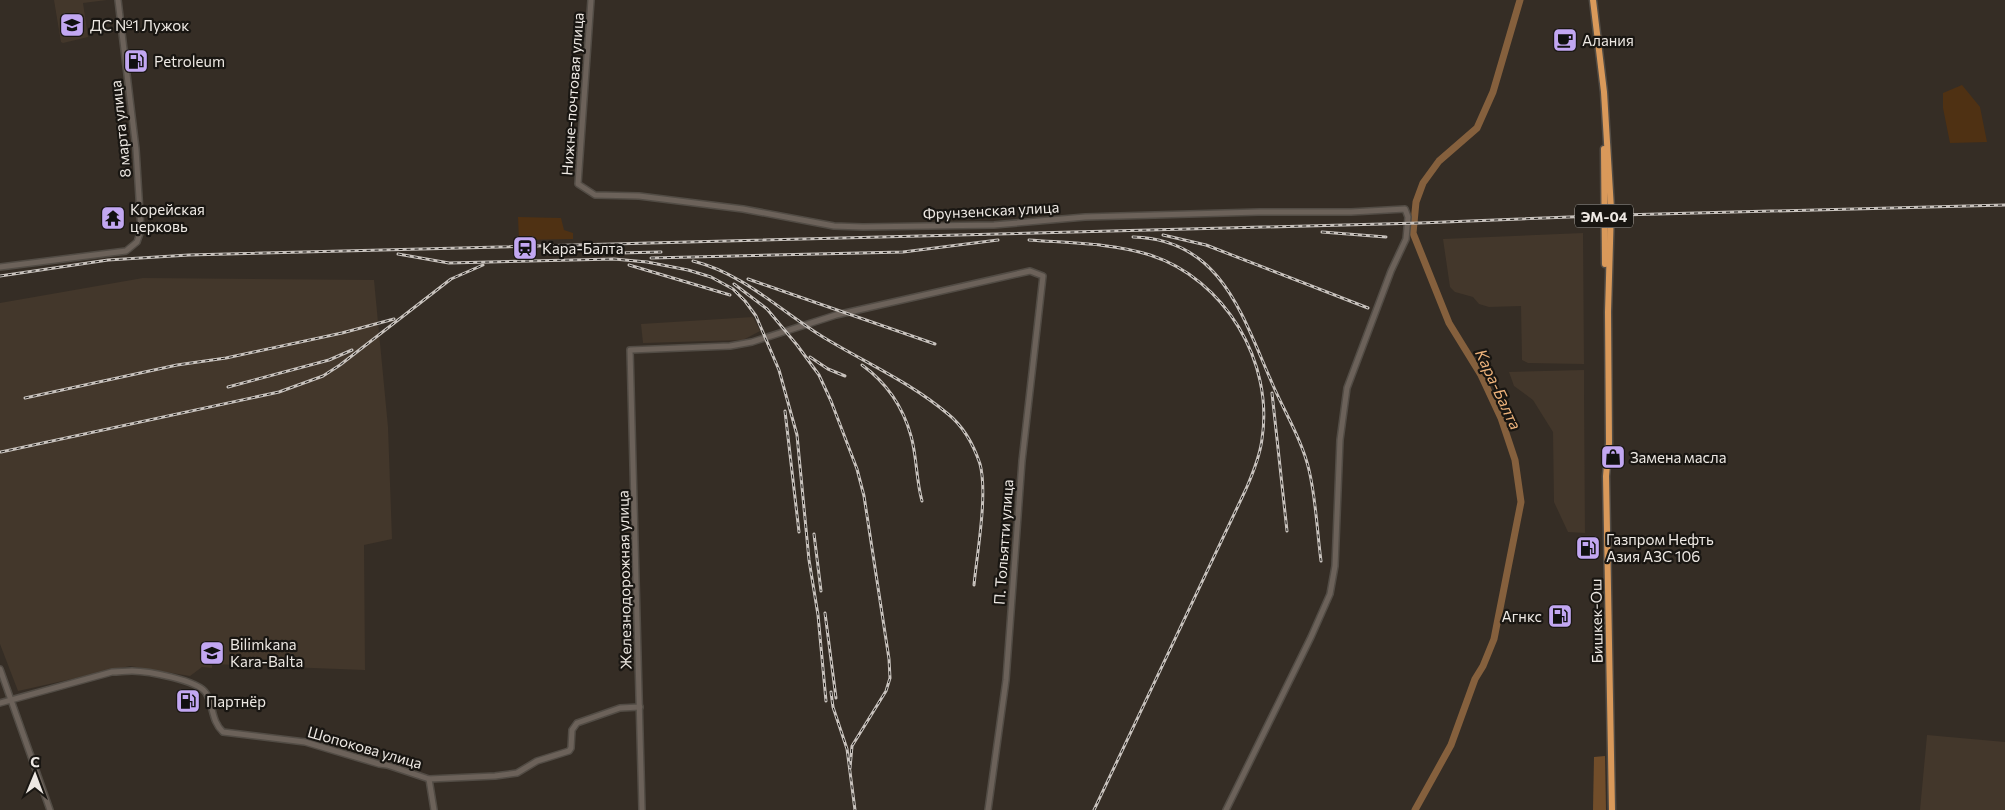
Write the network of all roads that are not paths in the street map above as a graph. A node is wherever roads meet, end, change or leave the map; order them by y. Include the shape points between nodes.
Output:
1 (118, 0) edge
2 (591, 0) edge
3 (1593, 0) edge
4 (582, 188) joint
5 (0, 267) edge
6 (1043, 276) joint
7 (0, 669) edge
8 (12, 700) junction
9 (0, 703) edge
10 (640, 707) junction
11 (429, 779) junction
12 (50, 810) edge
13 (434, 810) edge
14 (642, 810) edge
15 (988, 810) edge
16 (1226, 810) edge
17 (1612, 810) edge

1 - 5 street, 8 марта улица via 136,149 141,230 137,242 126,251
2 - 4 street, Нижне-почтовая улица via 578,184
3 - 17 highway, Бишкек-Ош / ЭМ-04 via 1605,121 1606,476
4 - 16 street, Фрунзенская улица via 595,195 639,196 863,228 994,225 1104,217 1404,209 1408,217 1406,239 1347,388 1340,440 1330,594
6 - 10 street, Железнодорожная улица via 1030,272 1015,274 836,315 730,346 630,350
6 - 15 street, П. Тольятти улица via 1022,461 1006,680
7 - 8 street
8 - 9 street, Шопокова улица
8 - 11 street, Шопокова улица via 112,672 152,673 200,688 207,695 215,722 223,732 306,742
8 - 12 street
10 - 11 street, Шопокова улица via 620,708 577,723 572,730 571,748 566,753 537,761 517,773
10 - 14 street, Железнодорожная улица
11 - 13 street

